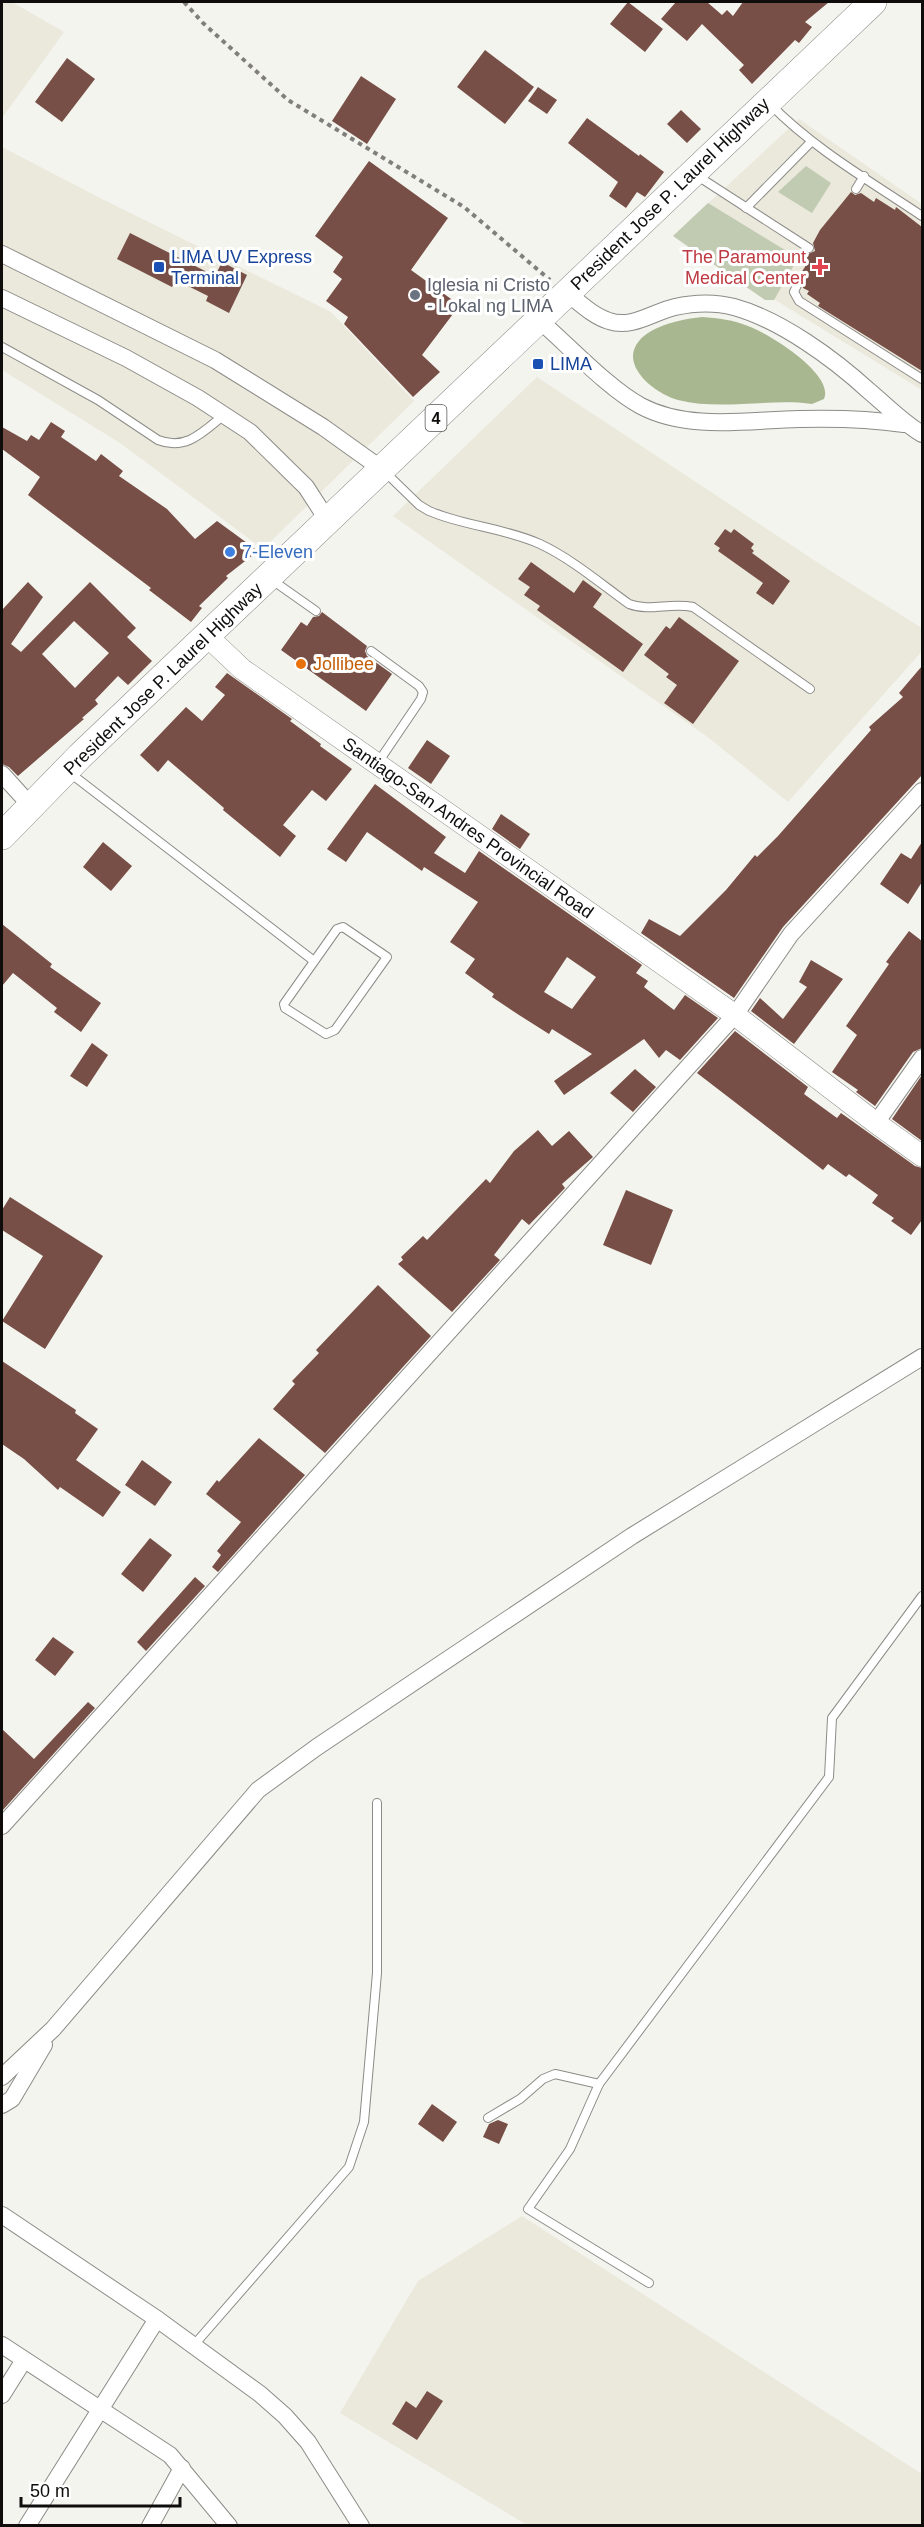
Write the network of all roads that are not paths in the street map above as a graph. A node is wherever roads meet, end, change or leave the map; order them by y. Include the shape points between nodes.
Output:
1 (873, 2) edge
2 (768, 101) junction
3 (811, 142) junction
4 (693, 173) junction
5 (864, 176) junction
6 (856, 189) dead end
7 (746, 208) junction
8 (922, 216) edge
9 (809, 248) dead end
10 (2, 254) edge
11 (798, 285) dead end
12 (567, 293) junction
13 (2, 298) edge
14 (539, 320) junction
15 (2, 347) edge
16 (922, 378) edge
17 (224, 415) junction
18 (904, 424) junction
19 (922, 434) edge
20 (383, 470) junction
21 (328, 522) junction
22 (269, 578) junction
23 (316, 611) dead end
24 (206, 635) junction
25 (371, 651) dead end
26 (810, 689) dead end
27 (377, 764) junction
28 (66, 770) junction
29 (2, 774) edge
30 (922, 790) edge
31 (32, 806) junction
32 (2, 836) edge
33 (315, 961) junction
34 (735, 1015) junction
35 (922, 1058) edge
36 (876, 1123) junction
37 (922, 1156) edge
38 (922, 1357) edge
39 (922, 1596) edge
40 (377, 1803) dead end
41 (2, 1826) edge
42 (53, 2029) junction
43 (2, 2077) edge
44 (599, 2084) junction
45 (2, 2105) edge
46 (488, 2118) dead end
47 (2, 2215) edge
48 (649, 2283) dead end
49 (157, 2319) junction
50 (2, 2345) edge
51 (194, 2345) junction
52 (24, 2360) junction
53 (2, 2394) edge
54 (100, 2407) junction
55 (182, 2468) junction
56 (27, 2526) edge
57 (150, 2526) edge
58 (230, 2526) edge
59 (361, 2526) edge

1 - 2 highway, President Jose P. Laurel Highway / 4
2 - 3 lane
2 - 4 highway, President Jose P. Laurel Highway / 4
3 - 5 lane
3 - 7 lane
4 - 7 lane
4 - 12 highway, President Jose P. Laurel Highway / 4
5 - 6 lane
5 - 8 lane
7 - 9 lane
10 - 20 street via 215,360 323,427
11 - 16 lane via 794,292 799,301
12 - 14 highway, President Jose P. Laurel Highway / 4
12 - 18 street via 600,317 617,323 689,305 717,304 742,310 771,322 841,367
13 - 17 street via 126,358
14 - 18 street via 625,396 657,412 700,421 859,419
14 - 20 highway, President Jose P. Laurel Highway / 4
15 - 17 lane via 169,444 188,441
17 - 21 street via 250,432 294,474
18 - 19 street
20 - 21 highway, President Jose P. Laurel Highway / 4
20 - 26 lane via 429,511 540,544 629,604 639,608 679,604 693,607
21 - 22 highway, President Jose P. Laurel Highway / 4
22 - 23 lane
22 - 24 highway, President Jose P. Laurel Highway / 4
24 - 27 street, Santiago-San Andres Provincial Road via 242,669
24 - 28 highway, President Jose P. Laurel Highway / 4
25 - 27 lane via 423,692
27 - 34 street, Santiago-San Andres Provincial Road
28 - 31 highway, President Jose P. Laurel Highway / 4
28 - 33 lane
29 - 31 street
30 - 34 street via 791,934
31 - 32 highway, President Jose P. Laurel Highway / 4
33 - 33 lane via 337,928 343,927 387,957 335,1030 326,1034 284,1004
34 - 36 street, Santiago-San Andres Provincial Road
34 - 41 street
35 - 36 street
36 - 37 street, Santiago-San Andres Provincial Road
38 - 42 street via 632,1536 258,1790
39 - 44 lane via 832,1718 829,1777
40 - 51 lane via 377,1973 364,2122 349,2167
42 - 43 street
42 - 45 street via 12,2099
44 - 46 lane via 555,2074
44 - 48 lane via 570,2149 528,2209
47 - 49 street
49 - 51 street
49 - 54 street
50 - 52 street
51 - 59 street via 285,2416 308,2442
52 - 53 street
52 - 54 street
54 - 55 street via 170,2455
54 - 56 street
55 - 57 street
55 - 58 street

